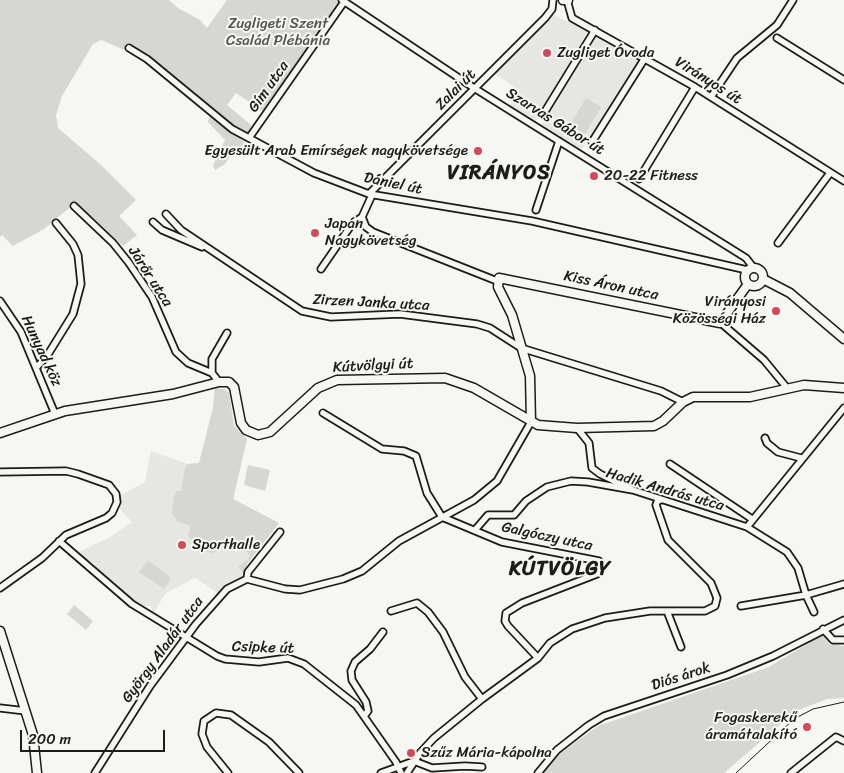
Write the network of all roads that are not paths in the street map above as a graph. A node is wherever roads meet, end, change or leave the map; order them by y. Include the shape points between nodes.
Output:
1 (553, 0) edge
2 (566, 0) edge
3 (792, 0) edge
4 (343, 1) edge
5 (777, 25) junction
6 (595, 30) junction
7 (764, 37) junction
8 (776, 38) junction
9 (129, 48) dead end
10 (645, 58) junction
11 (844, 80) edge
12 (695, 87) junction
13 (474, 88) junction
14 (711, 97) junction
15 (544, 113) dead end
16 (249, 138) junction
17 (559, 141) junction
18 (592, 142) dead end
19 (830, 173) junction
20 (639, 179) dead end
21 (844, 181) edge
22 (371, 194) junction
23 (74, 206) dead end
24 (536, 210) dead end
25 (166, 214) dead end
26 (362, 217) junction
27 (153, 222) dead end
28 (56, 223) dead end
29 (778, 243) dead end
30 (211, 251) junction
31 (321, 269) dead end
32 (750, 269) junction
33 (763, 279) junction
34 (497, 281) junction
35 (748, 284) junction
36 (0, 301) edge
37 (721, 323) junction
38 (227, 333) dead end
39 (844, 339) edge
40 (521, 348) junction
41 (36, 368) junction
42 (212, 373) junction
43 (219, 382) junction
44 (787, 388) junction
45 (844, 388) edge
46 (683, 402) junction
47 (844, 408) edge
48 (323, 413) dead end
49 (55, 414) junction
50 (531, 422) junction
51 (577, 428) junction
52 (0, 433) edge
53 (764, 438) dead end
54 (801, 458) junction
55 (670, 464) dead end
56 (0, 472) edge
57 (633, 490) junction
58 (661, 500) junction
59 (442, 517) junction
60 (752, 520) junction
61 (747, 527) junction
62 (475, 530) junction
63 (280, 532) dead end
64 (59, 541) junction
65 (247, 579) junction
66 (844, 584) edge
67 (0, 588) edge
68 (805, 592) junction
69 (741, 606) dead end
70 (391, 611) dead end
71 (668, 611) junction
72 (814, 612) dead end
73 (844, 620) edge
74 (823, 629) junction
75 (0, 631) edge
76 (383, 632) dead end
77 (187, 638) junction
78 (844, 640) edge
79 (681, 647) dead end
80 (538, 658) junction
81 (482, 699) junction
82 (0, 708) edge
83 (26, 712) junction
84 (364, 716) junction
85 (844, 741) edge
86 (414, 760) junction
87 (482, 768) dead end
88 (399, 770) edge
89 (37, 773) edge
90 (95, 773) edge
91 (228, 773) edge
92 (299, 773) edge
93 (381, 773) edge
94 (407, 773) edge
95 (538, 773) edge
96 (791, 773) edge

1 - 13 street, Zalai út via 552,9 545,18
2 - 6 street, Virányos út via 572,18
3 - 5 street
4 - 13 street, Szarvas Gábor út
4 - 16 street, Gím utca
5 - 7 street
5 - 8 street
6 - 10 street, Virányos út
6 - 15 street
7 - 8 street
7 - 14 street via 742,52
8 - 11 street
9 - 16 street, Dániel út via 232,129
10 - 12 street, Virányos út
10 - 18 street
12 - 14 street, Virányos út
12 - 20 street
13 - 17 street, Szarvas Gábor út
13 - 22 street, Zalai út
14 - 19 street, Virányos út
16 - 22 street, Dániel út via 314,173
17 - 24 street
17 - 32 street, Szarvas Gábor út via 746,258
19 - 21 street, Virányos út
19 - 29 street
22 - 26 street, Zalai út
22 - 32 street, Dániel út via 532,221
23 - 42 street, Járőr utca via 113,243 128,263 152,298 176,352 188,363
25 - 30 street, Zirzen Janka utca via 181,230
26 - 31 street, Zalai út via 352,224
26 - 34 street via 372,232
27 - 30 street, Zirzen Janka utca via 162,230
28 - 41 street via 78,255 81,284 73,314
30 - 40 street, Zirzen Janka utca via 302,312 332,317 391,314 469,322 490,328
32 - 33 street via 762,271
32 - 35 street via 745,277
33 - 35 street via 757,286
33 - 39 street via 790,293
34 - 37 street, Kiss Áron utca via 502,277
34 - 40 street via 512,315
35 - 37 street
36 - 41 street, Hunyad köz via 21,332
37 - 44 street via 764,360
38 - 42 street via 212,359
40 - 46 street, Zirzen Janka utca via 661,391
40 - 50 street via 530,376
41 - 49 street, Hunyad köz
42 - 43 street, Járőr utca
43 - 49 street via 173,394
43 - 50 street, Kútvölgyi út via 229,382 234,387 241,423 246,430 258,435 270,432 324,384 344,379 439,377 458,380
44 - 45 street via 804,385
44 - 46 street via 750,397 693,398
46 - 51 street, Kútvölgyi út via 654,426
47 - 54 street
48 - 59 street via 382,449 416,456 427,493
49 - 52 street
50 - 51 street, Kútvölgyi út
50 - 59 street via 496,481 474,500
51 - 57 street via 590,442 592,468
53 - 54 street via 778,452
54 - 60 street
55 - 60 street
56 - 64 street via 66,471 103,482 111,488 117,502 112,513
57 - 58 street, Hadik András utca
57 - 62 street, Hadik András utca via 588,482 562,482 533,495 514,515 488,515
58 - 61 street, Hadik András utca
58 - 71 street via 656,505 668,540 714,588 717,602 709,611
59 - 62 street, Galgóczy utca
59 - 65 street via 399,541 362,571 343,579 293,590
60 - 61 street
61 - 68 street, Hadik András utca via 787,552 796,564
62 - 80 street, Galgóczy utca via 502,542 594,559 602,564 597,574 506,612 508,626
63 - 65 street via 251,568
64 - 67 street via 42,558
64 - 77 street, Csipke út via 132,604
65 - 77 street, György Aladár utca via 227,589
66 - 68 street
68 - 69 street
68 - 72 street, Hadik András utca
70 - 81 street via 417,603 428,612 443,632 465,677
71 - 79 street
71 - 80 street via 584,624 550,643
73 - 74 street, Diós árok
74 - 78 street via 832,640
74 - 95 street, Diós árok via 773,656 727,675 604,716 557,750
75 - 83 street
76 - 84 street, Csipke út via 355,662 351,671 352,680 366,702 368,711
77 - 84 street, Csipke út via 226,659 259,662 288,658 298,660 350,699
77 - 90 street, György Aladár utca via 150,686
80 - 81 street
81 - 86 street via 428,744
82 - 83 street
83 - 89 street via 33,735
84 - 88 street, Csipke út
85 - 96 street via 836,738
86 - 87 street via 432,768
86 - 88 street
86 - 94 street
88 - 93 street
91 - 92 street via 207,747 202,734 204,721 216,713 231,715 269,742

